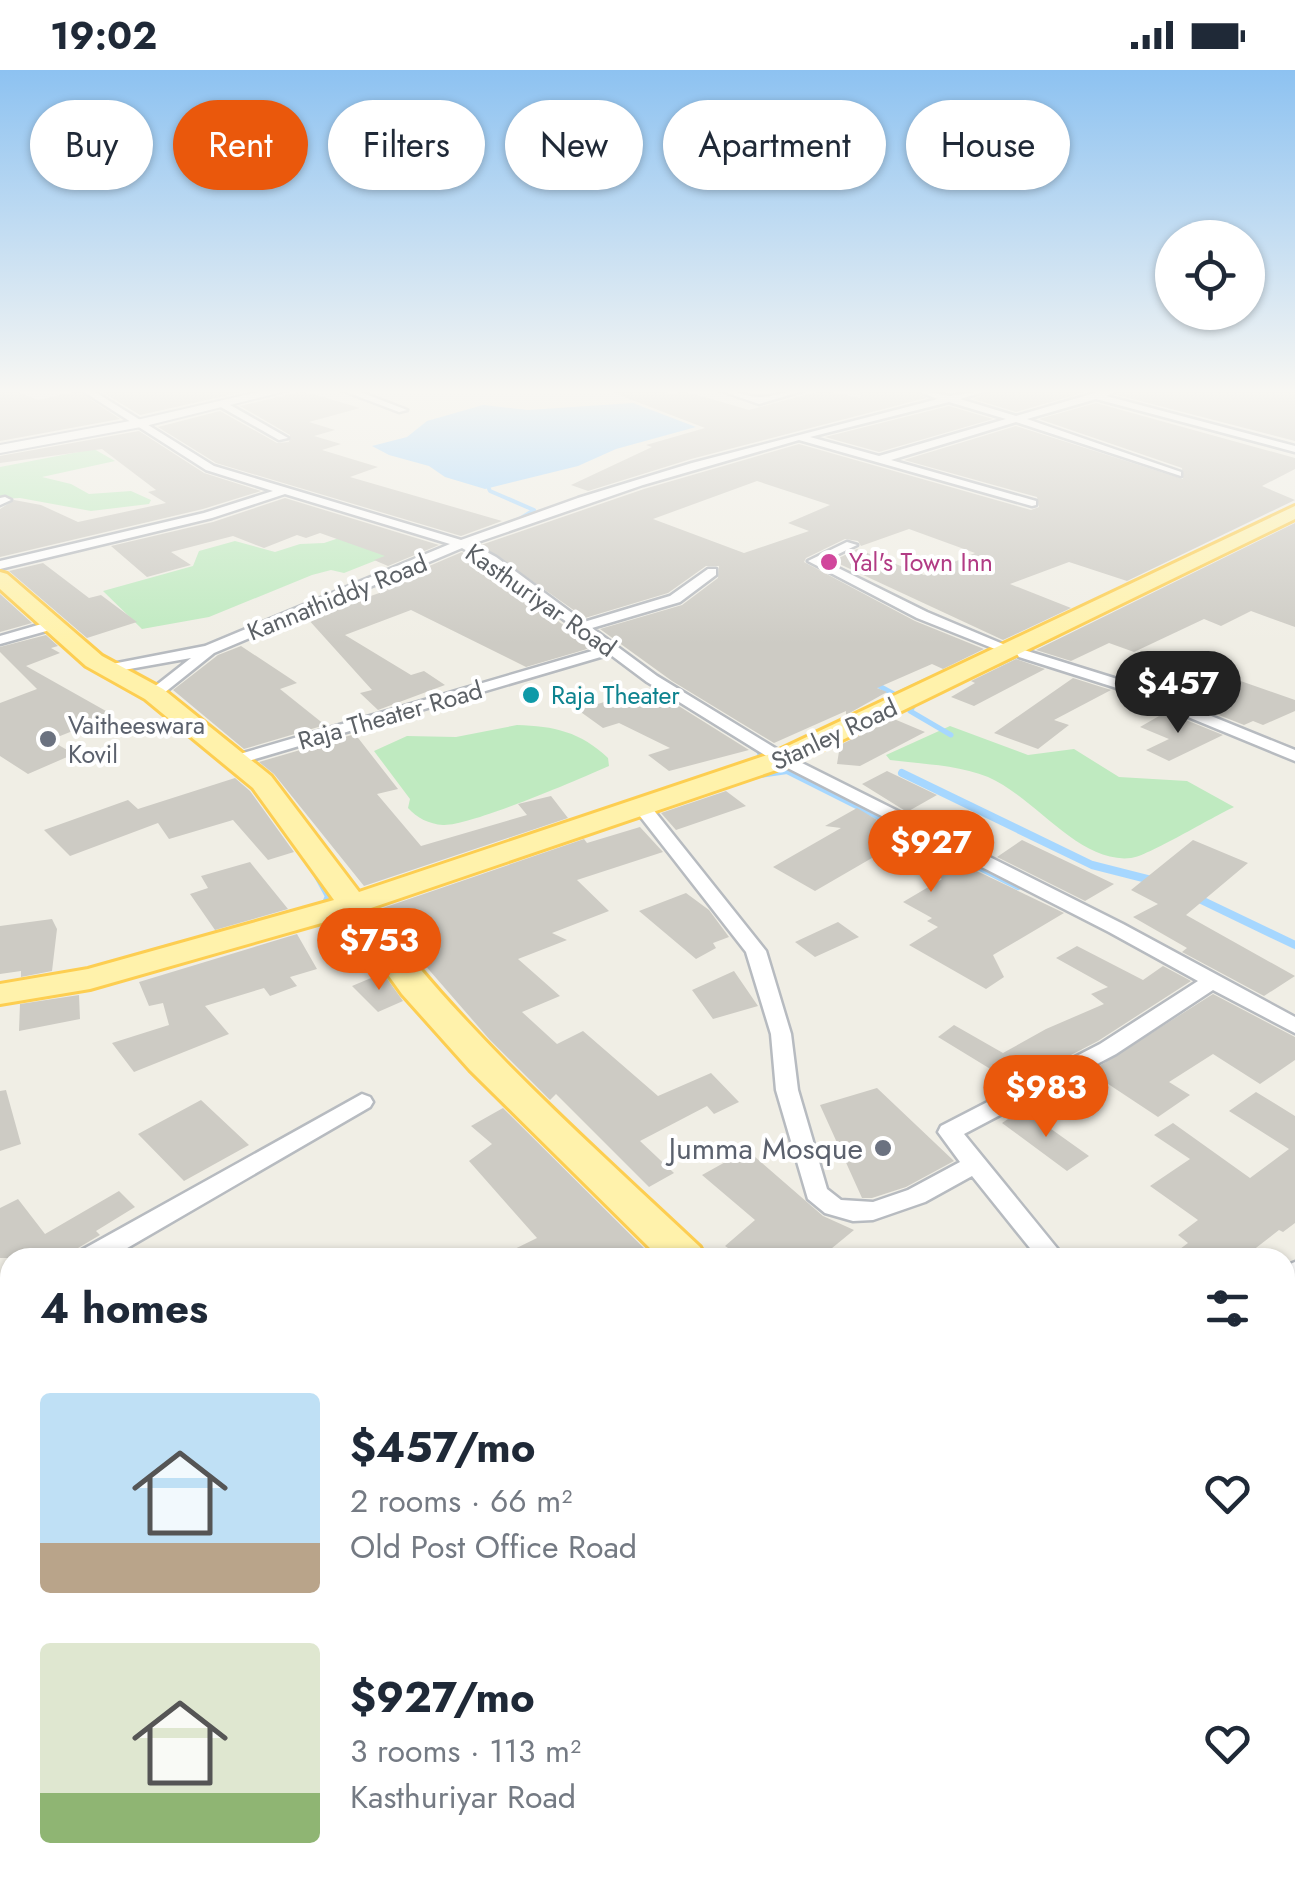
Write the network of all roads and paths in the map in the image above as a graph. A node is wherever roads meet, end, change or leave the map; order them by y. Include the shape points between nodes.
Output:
1 (234, 475) edge
2 (668, 475) edge
3 (934, 475) edge
4 (286, 490) junction
5 (1032, 503) dead end
6 (1295, 512) edge
7 (465, 544) junction
8 (851, 544) dead end
9 (0, 565) edge
10 (712, 572) dead end
11 (0, 578) edge
12 (47, 627) junction
13 (580, 627) junction
14 (0, 640) edge
15 (209, 650) junction
16 (599, 652) dead end
17 (1016, 652) junction
18 (107, 669) junction
19 (154, 694) junction
20 (1295, 756) edge
21 (782, 759) junction
22 (239, 760) junction
23 (642, 808) junction
24 (352, 904) junction
25 (1212, 981) junction
26 (0, 994) edge
27 (1295, 1026) edge
28 (362, 1102) dead end
29 (975, 1164) junction
30 (106, 1248) edge
31 (676, 1248) edge
32 (1045, 1248) edge

1 - 4 street, Kasthuriyar Road
2 - 7 street, Kannathiddy Road
3 - 5 street
4 - 7 street, Kasthuriyar Road
4 - 9 street via 208,516
6 - 17 main road, Stanley Road
7 - 13 street, Kasthuriyar Road
7 - 15 street, Kannathiddy Road
8 - 17 street via 814,560 922,615
10 - 13 street via 675,599
11 - 12 main road
12 - 14 street
12 - 18 main road
13 - 21 street, Kasthuriyar Road
15 - 18 street
15 - 19 street
16 - 22 street, Raja Theater Road
17 - 20 street via 1125,686
17 - 21 main road, Stanley Road
18 - 19 main road
19 - 22 main road
21 - 23 main road, Stanley Road
21 - 25 street, Kasthuriyar Road
22 - 24 main road
23 - 24 main road, Stanley Road
23 - 29 street via 756,951 781,1034 786,1090 816,1193 827,1206 849,1214 881,1211
24 - 26 main road, Stanley Road via 90,980
24 - 31 main road via 482,1062
25 - 27 street, Kasthuriyar Road
25 - 29 street via 1108,1049 949,1132
28 - 30 street
29 - 32 street

